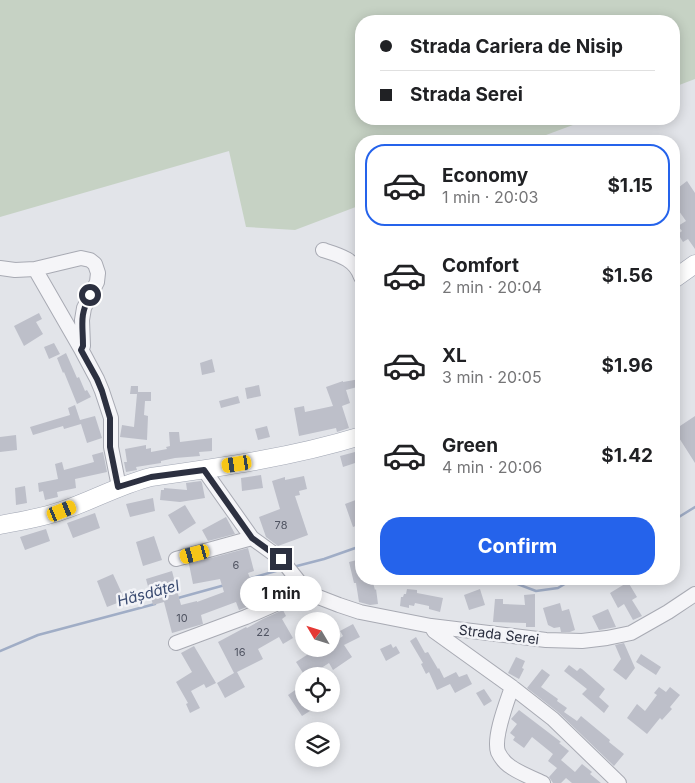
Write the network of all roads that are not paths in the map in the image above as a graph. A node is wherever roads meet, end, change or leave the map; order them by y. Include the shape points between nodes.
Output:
1 (323, 250) dead end
2 (695, 264) edge
3 (355, 267) edge
4 (0, 268) edge
5 (35, 268) junction
6 (680, 275) edge
7 (81, 350) junction
8 (355, 438) edge
9 (204, 470) junction
10 (118, 487) junction
11 (0, 525) edge
12 (252, 538) junction
13 (176, 559) dead end
14 (308, 593) junction
15 (692, 601) edge
16 (431, 626) junction
17 (458, 628) junction
18 (449, 642) junction
19 (176, 643) dead end
20 (512, 687) junction
21 (543, 783) edge
22 (619, 783) edge

1 - 3 street via 340,255
2 - 6 main road
4 - 5 street
5 - 7 street
5 - 7 street via 81,258 95,264 97,282 84,308
7 - 10 street via 97,379 110,418 110,447
8 - 9 main road via 291,455
9 - 10 main road via 151,477
9 - 12 street, Strada Serei
10 - 11 main road via 62,511
12 - 13 street
12 - 14 street, Strada Serei via 281,559
14 - 16 street, Strada Serei via 360,612
14 - 19 street
15 - 17 street, Strada Serei via 632,633 582,641 546,640
16 - 17 street, Strada Serei
16 - 18 street, Strada Serei
17 - 18 street
18 - 20 street, Strada Serei
20 - 21 street via 498,735 498,752 511,767
20 - 22 street, Strada Serei via 553,718

